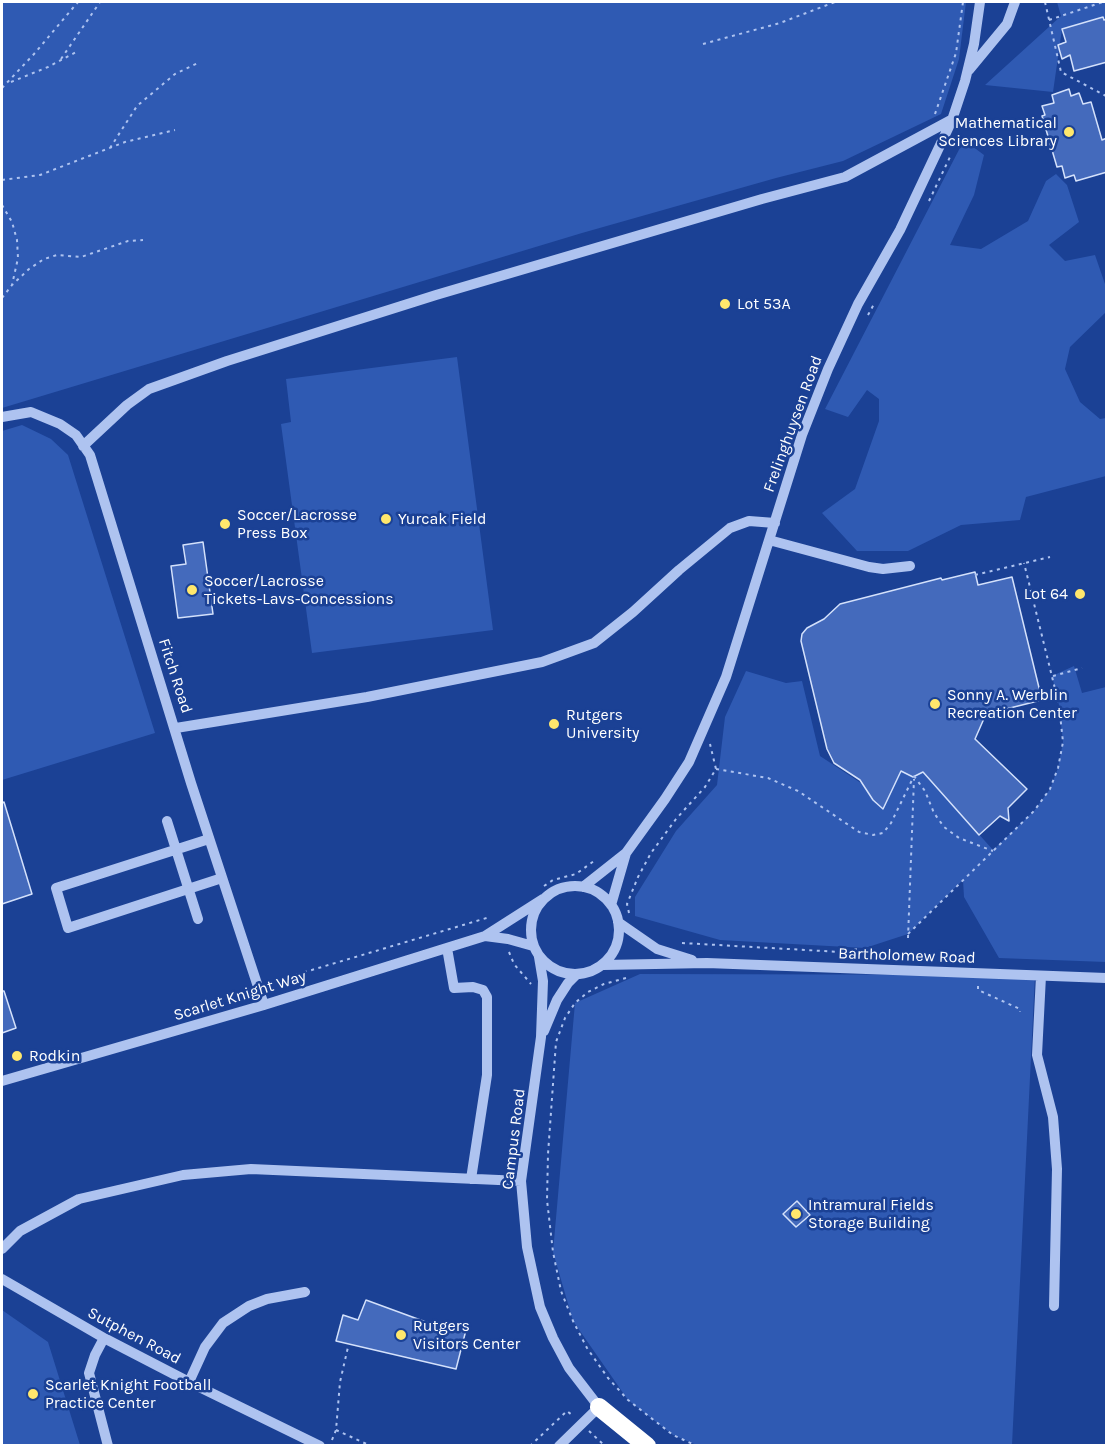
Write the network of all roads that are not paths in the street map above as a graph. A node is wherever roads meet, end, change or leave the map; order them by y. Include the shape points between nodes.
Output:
1 (980, 2) edge
2 (1016, 2) edge
3 (967, 72) junction
4 (952, 120) junction
5 (2, 417) edge
6 (84, 446) junction
7 (775, 523) junction
8 (769, 540) junction
9 (910, 566) dead end
10 (176, 728) junction
11 (167, 821) dead end
12 (209, 839) junction
13 (176, 850) junction
14 (626, 853) junction
15 (222, 878) junction
16 (583, 887) junction
17 (188, 890) junction
18 (540, 895) junction
19 (611, 905) junction
20 (198, 919) dead end
21 (618, 922) junction
22 (485, 936) junction
23 (533, 945) junction
24 (447, 948) junction
25 (539, 957) junction
26 (706, 963) junction
27 (603, 965) junction
28 (576, 975) junction
29 (1041, 976) junction
30 (1107, 978) edge
31 (264, 1005) junction
32 (541, 1037) junction
33 (2, 1081) edge
34 (471, 1179) junction
35 (521, 1181) junction
36 (2, 1249) edge
37 (2, 1279) edge
38 (305, 1292) dead end
39 (1054, 1306) dead end
40 (104, 1338) junction
41 (189, 1382) junction
42 (599, 1407) junction
43 (108, 1446) edge
44 (320, 1446) edge
45 (559, 1446) edge
46 (647, 1446) edge

1 - 3 street, Frelinghuysen Road
2 - 3 street via 1007,24
3 - 4 street, Frelinghuysen Road
4 - 6 street via 845,177 436,294 149,389
4 - 7 street, Frelinghuysen Road via 828,369 802,435
5 - 6 street, Fitch Road via 31,412 60,424
6 - 10 street, Fitch Road
7 - 8 street, Frelinghuysen Road
7 - 10 street via 748,520 730,528 594,642 542,662 367,697
8 - 9 street via 869,567
8 - 14 street, Frelinghuysen Road via 726,677 689,762
10 - 12 street, Fitch Road
11 - 13 street
12 - 13 street
12 - 15 street, Fitch Road
13 - 17 street
13 - 17 street via 56,888 68,928
14 - 16 street, Frelinghuysen Road
14 - 19 street, Frelinghuysen Road
15 - 17 street
15 - 31 street, Fitch Road
16 - 18 street via 568,886
16 - 19 street
17 - 20 street
18 - 22 street
18 - 23 street via 531,921
19 - 21 street
21 - 26 street, Bartholomew Road via 657,950
21 - 27 street via 616,948
22 - 23 street
22 - 24 street, Scarlet Knight Way
23 - 25 street
24 - 31 street, Scarlet Knight Way
24 - 34 street via 454,988 473,987 483,990 487,997 487,1075
25 - 28 street via 559,972
25 - 32 street, Campus Road via 543,981
26 - 27 street, Bartholomew Road
26 - 29 street, Bartholomew Road
27 - 28 street
28 - 32 street, Campus Road via 557,1000
29 - 30 street, Bartholomew Road
29 - 39 street via 1037,1055 1053,1117 1057,1169
31 - 33 street, Scarlet Knight Way
32 - 35 street, Campus Road
34 - 35 street
34 - 36 street via 251,1169 183,1175 79,1199 20,1231
35 - 42 street, Campus Road via 526,1247 540,1307 569,1368
37 - 40 street, Sutphen Road
38 - 41 street via 267,1299 223,1323 205,1347
40 - 41 street, Sutphen Road
40 - 43 street via 89,1373
41 - 44 street, Sutphen Road
42 - 45 street
42 - 46 highway

